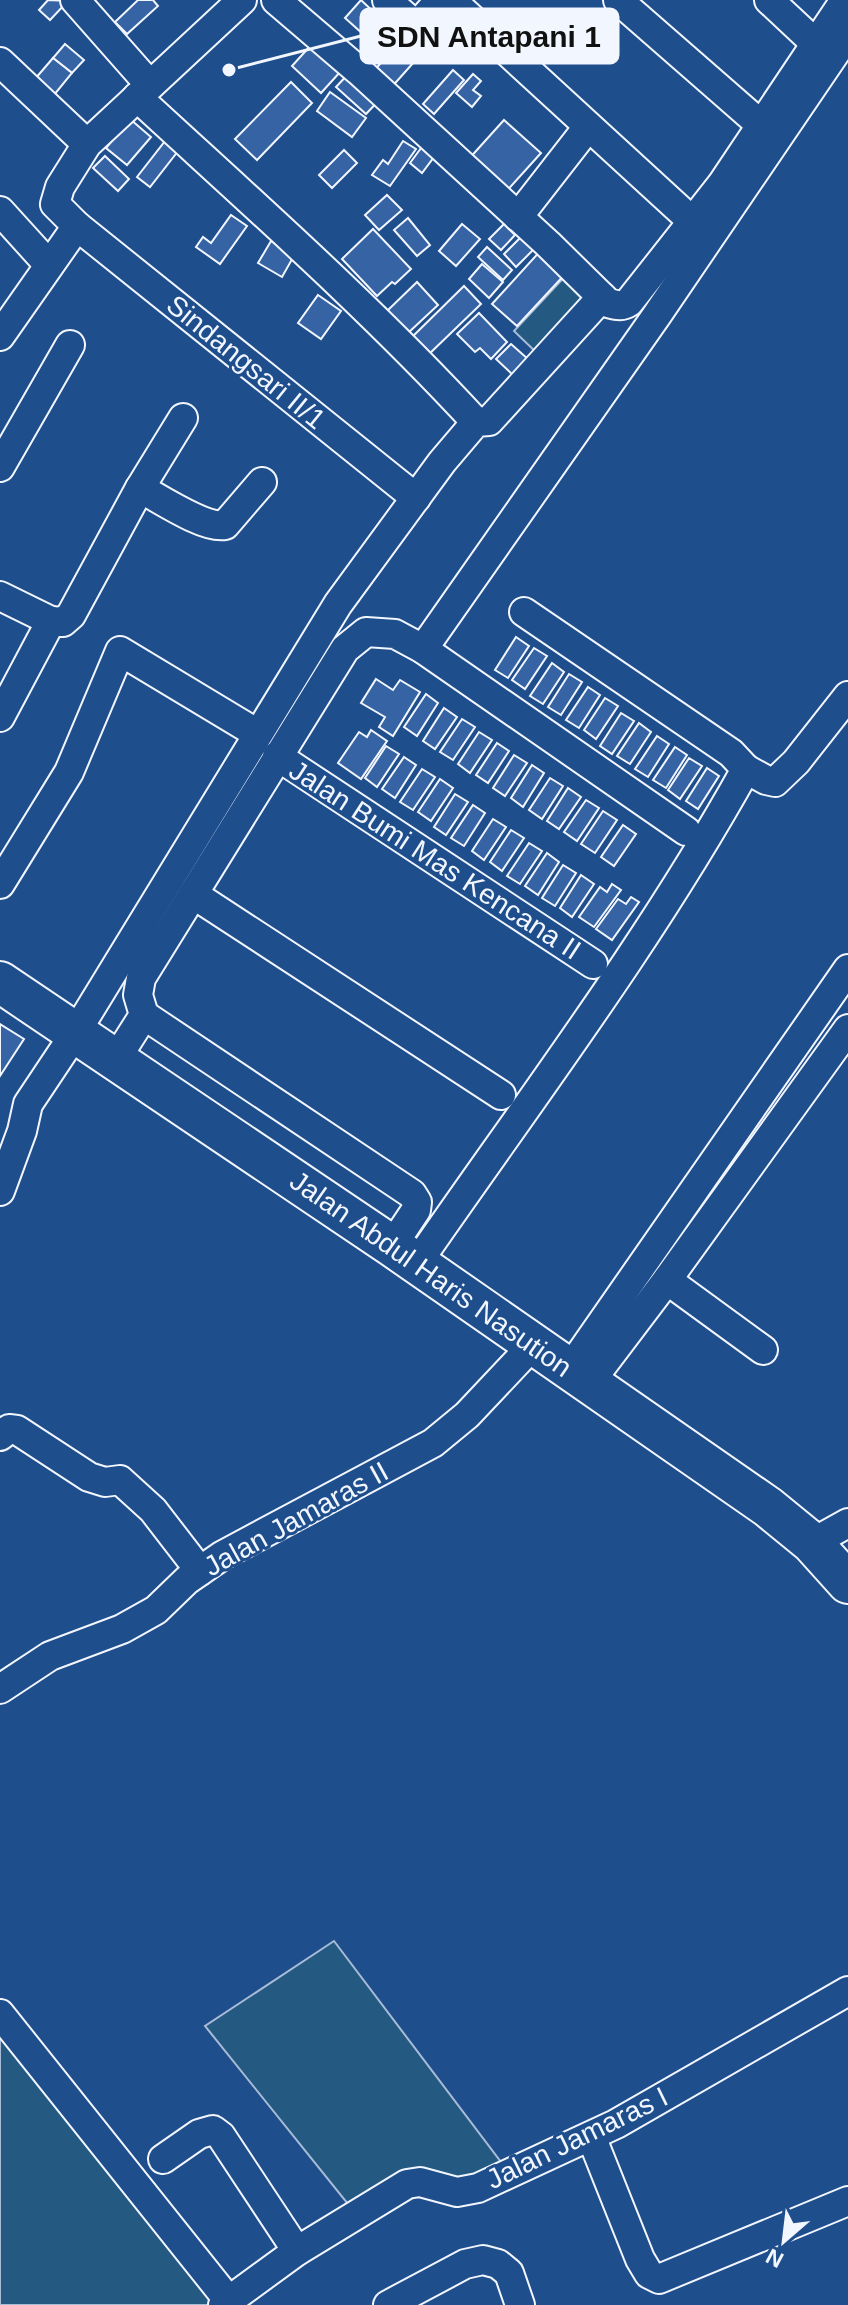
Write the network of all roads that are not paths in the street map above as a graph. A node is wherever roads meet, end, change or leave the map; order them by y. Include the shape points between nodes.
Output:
1 (75, 0) edge
2 (242, 0) edge
3 (276, 0) edge
4 (387, 0) edge
5 (440, 0) edge
6 (451, 0) edge
7 (618, 0) edge
8 (769, 0) edge
9 (845, 0) edge
10 (848, 34) edge
11 (815, 43) junction
12 (0, 62) edge
13 (143, 91) junction
14 (761, 125) junction
15 (588, 127) junction
16 (87, 144) junction
17 (0, 211) edge
18 (518, 217) junction
19 (692, 221) junction
20 (77, 226) junction
21 (49, 265) junction
22 (602, 297) junction
23 (0, 336) edge
24 (70, 345) dead end
25 (183, 418) dead end
26 (476, 422) junction
27 (0, 467) edge
28 (262, 482) dead end
29 (140, 488) junction
30 (416, 498) junction
31 (0, 596) edge
32 (524, 612) dead end
33 (51, 621) junction
34 (423, 649) junction
35 (848, 696) edge
36 (0, 717) edge
37 (258, 734) junction
38 (277, 756) junction
39 (746, 769) junction
40 (686, 831) dead end
41 (0, 884) edge
42 (193, 894) junction
43 (593, 964) dead end
44 (848, 969) edge
45 (0, 982) edge
46 (144, 1015) junction
47 (848, 1029) edge
48 (76, 1032) junction
49 (116, 1059) junction
50 (501, 1095) dead end
51 (0, 1191) edge
52 (404, 1255) junction
53 (667, 1280) junction
54 (533, 1345) junction
55 (763, 1350) dead end
56 (579, 1376) junction
57 (0, 1436) edge
58 (848, 1523) edge
59 (812, 1543) junction
60 (200, 1571) junction
61 (848, 1583) edge
62 (0, 1689) edge
63 (848, 1991) edge
64 (0, 2014) edge
65 (591, 2136) junction
66 (163, 2159) dead end
67 (848, 2201) edge
68 (297, 2251) junction
69 (226, 2303) edge
70 (388, 2305) edge
71 (520, 2305) edge

1 - 13 street
2 - 13 street
3 - 18 street
4 - 5 street via 415,22
6 - 15 street
7 - 14 street
8 - 11 street
9 - 11 street
10 - 34 street
11 - 14 street
12 - 16 street
13 - 16 street
13 - 26 street
14 - 19 street
15 - 18 street
15 - 19 street
16 - 20 street, Sindangsari II/1 via 55,204
17 - 21 street
18 - 22 street
19 - 22 street via 629,302 616,305
20 - 21 street
20 - 30 street, Sindangsari II/1
21 - 23 street
22 - 26 street via 489,421
24 - 27 street
25 - 29 street
26 - 30 street
28 - 29 street via 221,526
29 - 33 street via 71,615 63,622
30 - 37 street via 338,604
31 - 33 street
32 - 39 street via 731,753
33 - 36 street
34 - 38 street via 395,634 366,632 345,649
34 - 40 street
35 - 39 street via 775,782
37 - 41 street via 120,651 69,772
37 - 48 street
38 - 42 street
38 - 43 street, Jalan Bumi Mas Kencana II
39 - 52 street via 671,894
42 - 46 street via 141,978 138,995
42 - 50 street
44 - 56 street
45 - 48 highway, Jalan Abdul Haris Nasution
46 - 49 street
46 - 52 street via 412,1194 416,1210
47 - 53 street
48 - 49 highway, Jalan Abdul Haris Nasution
48 - 51 street via 28,1104
49 - 52 highway, Jalan Abdul Haris Nasution
52 - 54 highway, Jalan Abdul Haris Nasution
53 - 55 street
53 - 56 street
54 - 56 highway, Jalan Abdul Haris Nasution
54 - 60 street, Jalan Jamaras II via 433,1443
56 - 59 highway, Jalan Abdul Haris Nasution
57 - 60 street via 17,1430 89,1477 120,1480 153,1510
58 - 59 street
59 - 61 highway, Jalan Abdul Haris Nasution
60 - 62 street, Jalan Jamaras II via 156,1610 50,1656
63 - 65 street, Jalan Jamaras I
64 - 69 street
65 - 67 street via 640,2259 659,2279
65 - 68 street, Jalan Jamaras I via 478,2188 457,2192 420,2182 407,2184
66 - 68 street via 213,2130
68 - 69 street, Jalan Jamaras I
70 - 71 street via 465,2264 483,2260 509,2273

